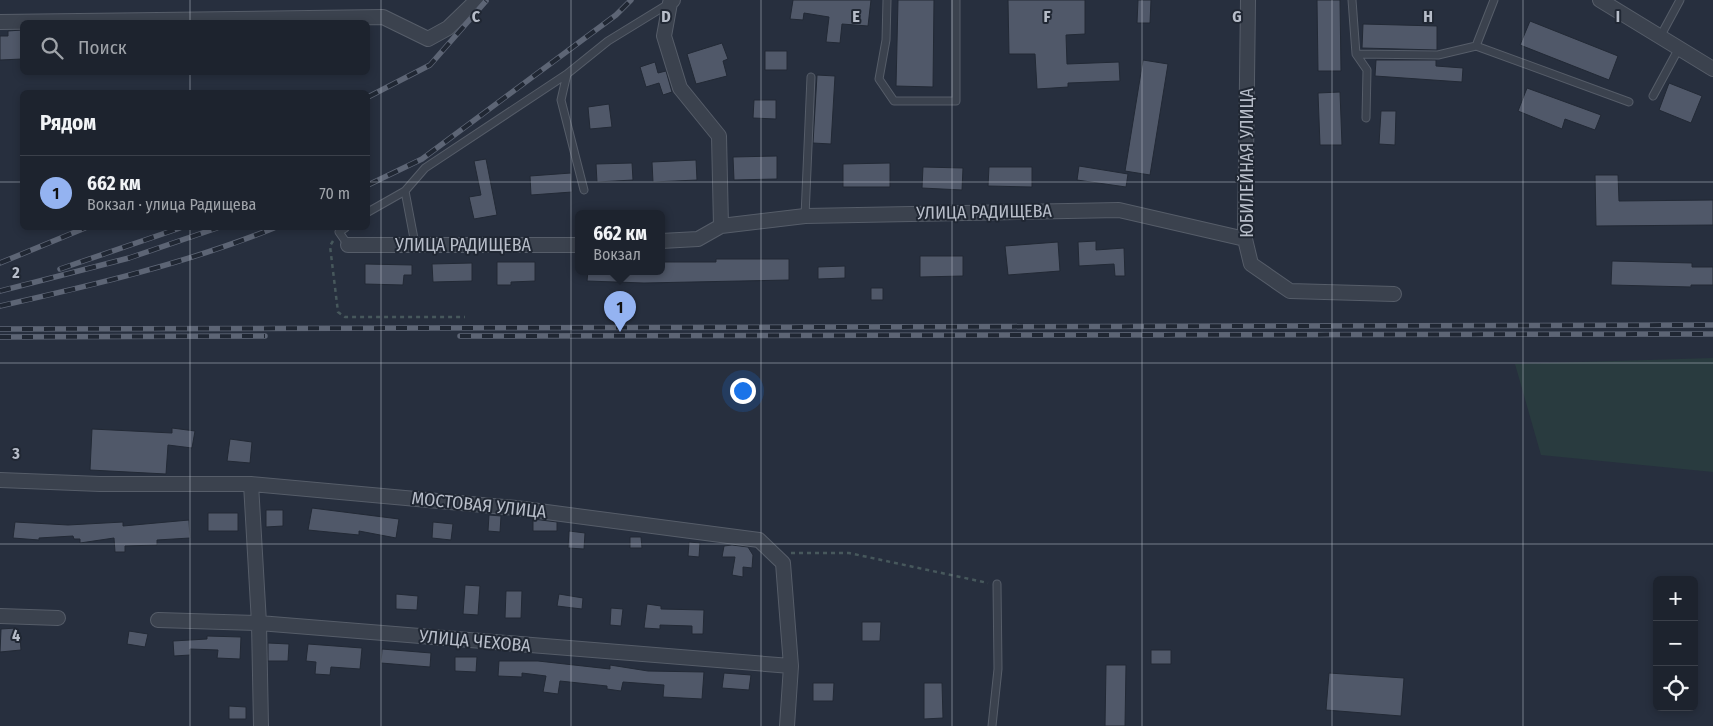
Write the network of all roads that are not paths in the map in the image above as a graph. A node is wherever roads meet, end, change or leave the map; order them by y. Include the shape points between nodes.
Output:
1 (477, 0) edge
2 (887, 0) edge
3 (956, 0) edge
4 (1248, 0) edge
5 (1352, 0) edge
6 (1494, 0) edge
7 (1600, 0) edge
8 (1680, 0) edge
9 (672, 2) edge
10 (153, 20) edge
11 (0, 22) edge
12 (20, 22) edge
13 (1660, 37) junction
14 (1476, 46) junction
15 (1679, 48) junction
16 (1356, 54) junction
17 (1713, 69) edge
18 (567, 74) junction
19 (811, 77) dead end
20 (1653, 96) dead end
21 (1629, 102) dead end
22 (1366, 118) dead end
23 (584, 190) dead end
24 (405, 191) junction
25 (370, 211) edge
26 (804, 216) junction
27 (721, 226) junction
28 (342, 230) edge
29 (1245, 238) junction
30 (665, 241) edge
31 (415, 244) junction
32 (348, 245) joint
33 (575, 245) edge
34 (1394, 294) dead end
35 (0, 480) edge
36 (251, 484) junction
37 (997, 584) road end
38 (0, 616) edge
39 (58, 618) dead end
40 (158, 620) dead end
41 (259, 624) junction
42 (791, 666) junction
43 (261, 726) edge
44 (786, 726) edge
45 (992, 726) edge

1 - 10 street via 448,28 428,39 383,17
2 - 3 lane via 886,40 879,79 894,101 956,101
4 - 29 street, ЮБИЛЕЙНАЯ УЛИЦА
5 - 16 lane
6 - 14 lane
7 - 13 street
8 - 13 lane
9 - 18 lane via 608,41
9 - 27 street via 664,36 680,88 719,136
11 - 12 street
13 - 15 street
14 - 16 lane via 1438,55
14 - 21 lane
15 - 17 street
15 - 20 lane
16 - 22 lane via 1366,70
18 - 23 lane via 561,100
18 - 24 lane via 425,168
19 - 26 lane
24 - 25 lane
24 - 31 lane
26 - 27 street, УЛИЦА РАДИЩЕВА
26 - 29 street, УЛИЦА РАДИЩЕВА via 1119,210
27 - 30 street, УЛИЦА РАДИЩЕВА via 698,238
28 - 32 lane via 339,232
29 - 34 street, ЮБИЛЕЙНАЯ УЛИЦА via 1251,264 1290,291
31 - 32 street, УЛИЦА РАДИЩЕВА
31 - 33 street, УЛИЦА РАДИЩЕВА
35 - 36 street, МОСТОВАЯ УЛИЦА
36 - 41 street
36 - 42 street, МОСТОВАЯ УЛИЦА via 516,508 759,540 783,563
37 - 45 lane via 998,669
38 - 39 street
40 - 41 street, УЛИЦА ЧЕХОВА
41 - 42 street, УЛИЦА ЧЕХОВА
41 - 43 street
42 - 44 street, МОСТОВАЯ УЛИЦА

